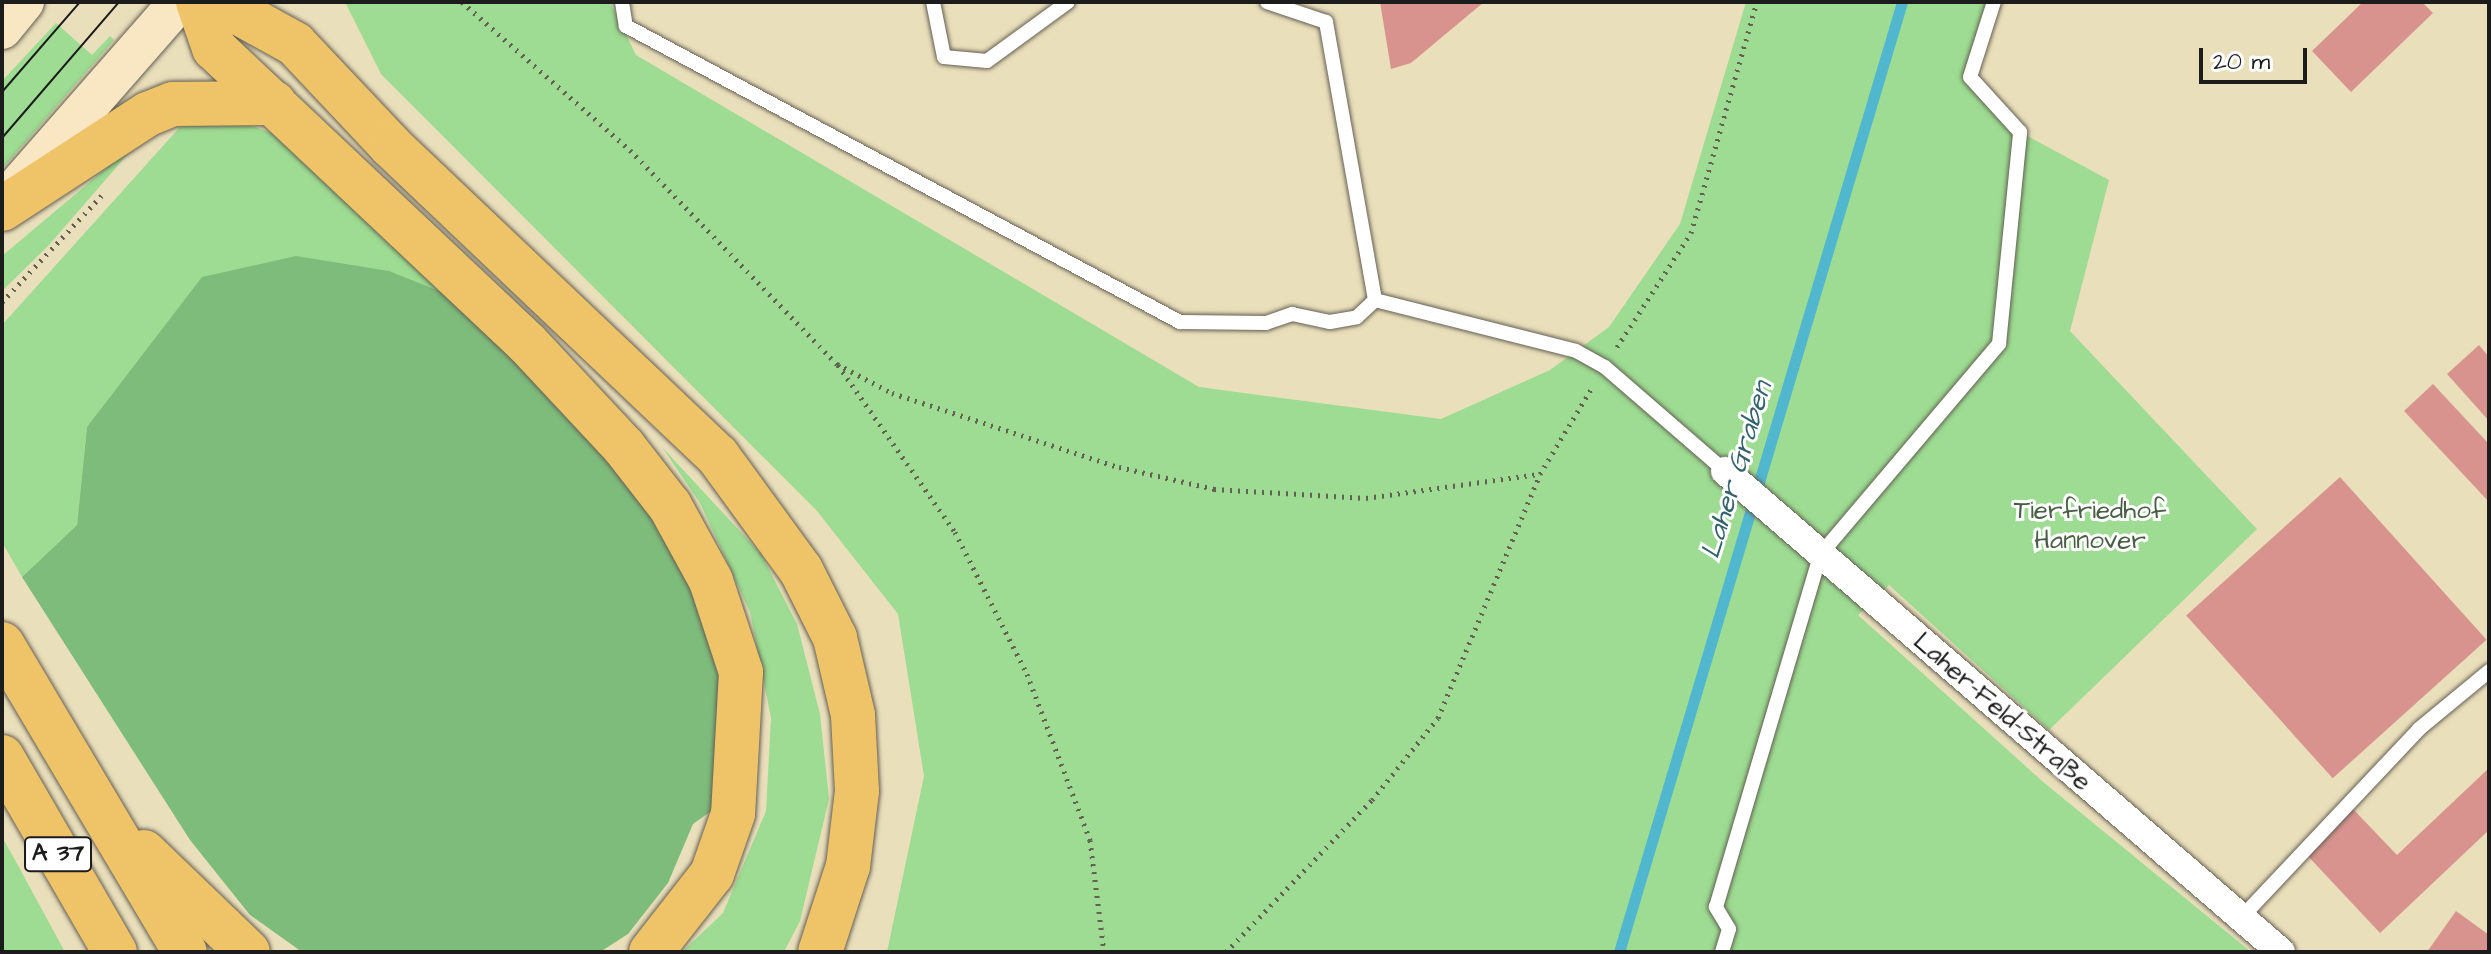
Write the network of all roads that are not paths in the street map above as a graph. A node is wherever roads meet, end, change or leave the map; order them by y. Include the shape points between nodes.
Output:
1 (24, 2) edge
2 (179, 2) edge
3 (198, 2) edge
4 (219, 2) edge
5 (280, 2) edge
6 (622, 2) edge
7 (933, 2) edge
8 (1068, 2) edge
9 (1267, 2) edge
10 (1994, 2) edge
11 (2, 29) edge
12 (295, 44) junction
13 (274, 103) junction
14 (2, 206) edge
15 (1375, 300) junction
16 (1725, 471) joint
17 (1820, 555) junction
18 (2, 644) edge
19 (2489, 671) edge
20 (2, 757) edge
21 (107, 817) junction
22 (2241, 918) junction
23 (667, 944) edge
24 (115, 952) edge
25 (185, 952) edge
26 (248, 952) edge
27 (820, 952) edge
28 (1722, 952) edge
29 (2281, 952) edge

1 - 11 main road
2 - 14 main road
3 - 13 highway via 214,48
4 - 12 highway
5 - 12 highway
6 - 15 lane via 626,26 1180,322 1266,323 1292,314 1330,322 1357,317
7 - 8 lane via 944,57 987,61
9 - 15 lane via 1326,22
10 - 17 lane via 1970,77 2020,132 1999,344
12 - 27 highway via 391,146 717,455 801,570 835,638 853,715 857,791 848,866
13 - 14 highway via 173,104 148,114
13 - 23 highway via 527,343 624,447 670,506 711,581 741,672 742,752 733,814 712,874
15 - 16 lane via 1561,345 1605,367
16 - 17 street, Laher-Feld-Straße
17 - 22 street, Laher-Feld-Straße
17 - 28 lane via 1716,907 1729,929
18 - 21 highway, A 37
19 - 22 lane via 2419,729
20 - 24 highway, A 37
21 - 25 highway, A 37
21 - 26 highway
22 - 29 street, Laher-Feld-Straße

